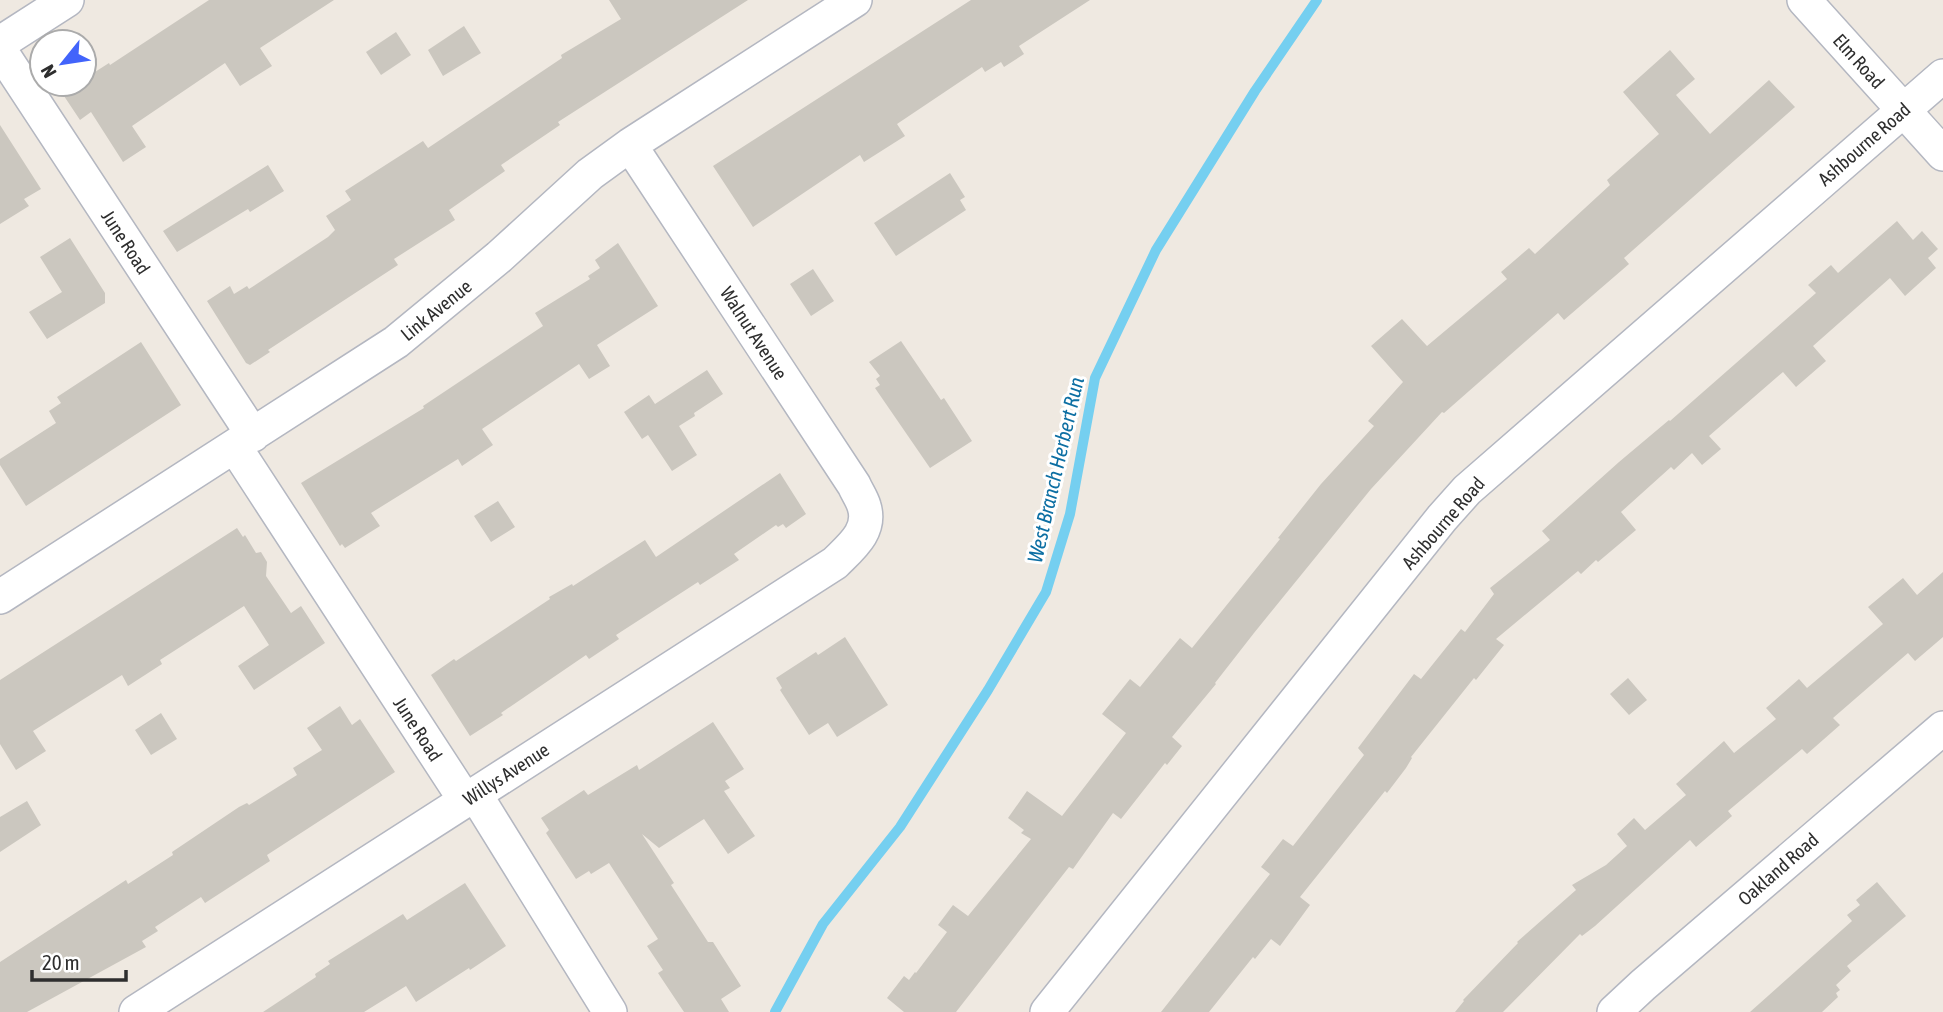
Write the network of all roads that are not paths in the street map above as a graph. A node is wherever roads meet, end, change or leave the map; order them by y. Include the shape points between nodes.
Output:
1 (67, 0) edge
2 (855, 0) edge
3 (1804, 0) edge
4 (0, 43) edge
5 (0, 50) edge
6 (1943, 76) edge
7 (1903, 110) junction
8 (629, 145) junction
9 (1943, 154) edge
10 (244, 441) junction
11 (865, 526) joint
12 (0, 597) edge
13 (1943, 728) edge
14 (470, 797) junction
15 (136, 1012) edge
16 (610, 1012) edge
17 (1047, 1012) edge
18 (1614, 1012) edge

1 - 4 street
2 - 8 street, Link Avenue
3 - 7 street, Elm Road
5 - 10 street, June Road
6 - 7 street, Ashbourne Road
7 - 9 street, Elm Road
7 - 17 street, Ashbourne Road via 1467,490
8 - 10 street, Link Avenue via 396,342
8 - 11 street, Walnut Avenue via 854,485 864,506
10 - 12 street, Link Avenue
10 - 14 street, June Road
11 - 14 street, Willys Avenue via 855,544 835,562
13 - 18 street, Oakland Road
14 - 15 street, Willys Avenue
14 - 16 street, June Road

